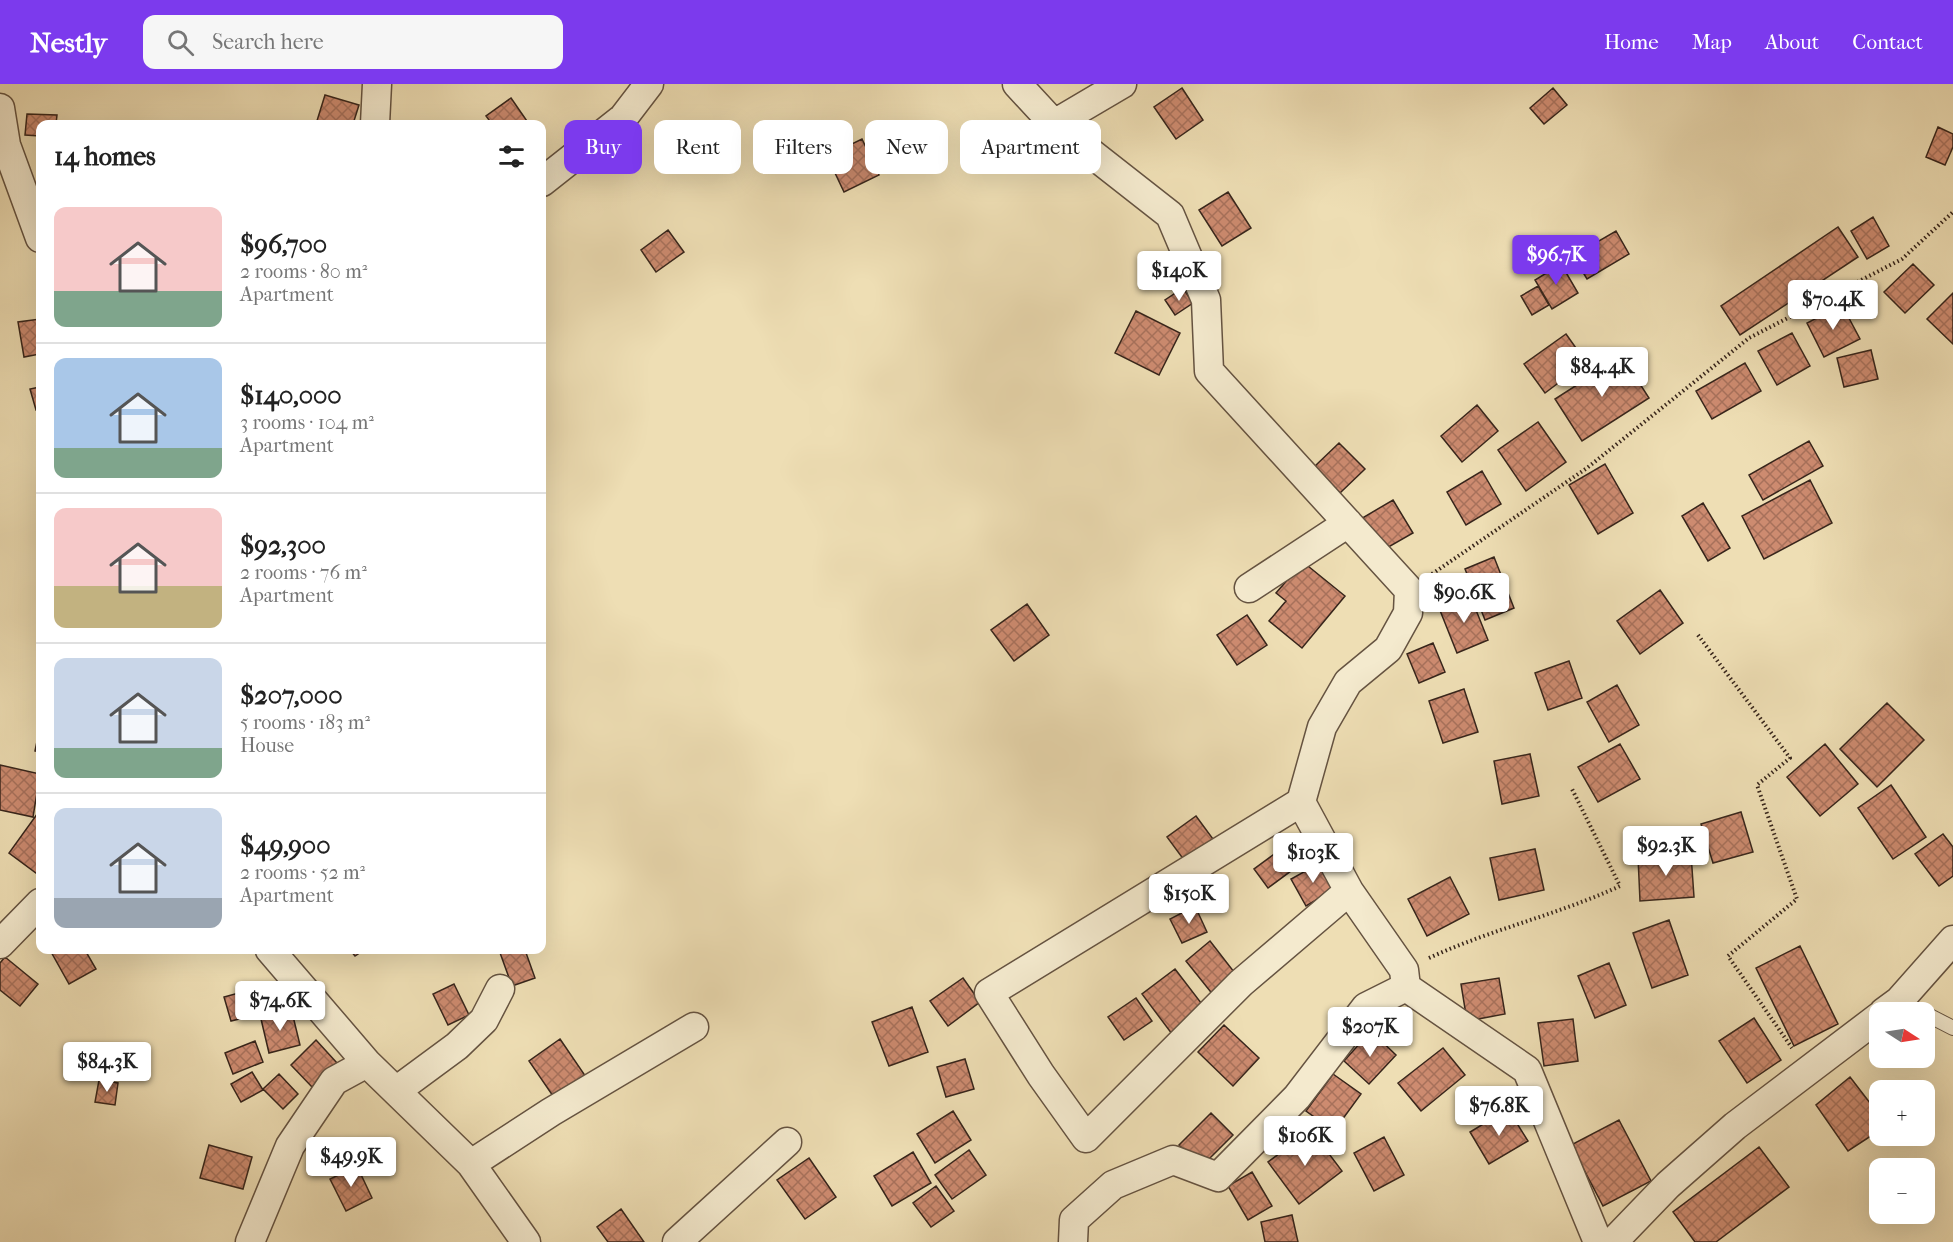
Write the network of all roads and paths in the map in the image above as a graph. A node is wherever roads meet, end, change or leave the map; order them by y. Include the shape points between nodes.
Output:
1 (377, 84) edge
2 (650, 84) edge
3 (1017, 84) edge
4 (1122, 84) edge
5 (0, 108) edge
6 (375, 120) edge
7 (1050, 120) edge
8 (1061, 120) edge
9 (1101, 161) edge
10 (546, 179) edge
11 (1953, 212) edge
12 (36, 227) edge
13 (1348, 523) junction
14 (1249, 588) dead end
15 (1409, 590) junction
16 (1698, 635) dead end
17 (1572, 789) dead end
18 (1301, 802) junction
19 (1349, 891) junction
20 (36, 907) edge
21 (1953, 940) edge
22 (0, 944) edge
23 (273, 954) edge
24 (1405, 978) junction
25 (500, 989) dead end
26 (1908, 1002) edge
27 (1935, 1022) edge
28 (694, 1027) dead end
29 (1953, 1028) edge
30 (1869, 1032) edge
31 (366, 1063) junction
32 (1808, 1070) junction
33 (396, 1091) junction
34 (787, 1142) dead end
35 (471, 1164) junction
36 (250, 1242) edge
37 (526, 1242) edge
38 (677, 1242) edge
39 (1073, 1242) edge
40 (1599, 1242) edge
41 (1613, 1242) edge

1 - 6 street
2 - 10 street via 622,118
3 - 7 street
4 - 8 street
5 - 12 street via 6,145
9 - 13 street via 1170,215 1206,300 1209,371
11 - 15 path via 1902,259 1749,338 1587,468
13 - 14 street
13 - 15 street
15 - 18 street via 1408,614 1388,649 1348,682 1322,727
16 - 32 path via 1790,758 1757,785 1797,899 1728,956
17 - 24 path via 1620,886 1573,908 1468,941
18 - 19 street
18 - 19 street via 989,993 1086,1138 1241,983
19 - 24 street
20 - 22 street
21 - 26 street
23 - 31 street
24 - 39 street via 1366,1007 1297,1097 1218,1177 1173,1160 1113,1185 1074,1220
24 - 40 street via 1527,1070
25 - 33 street via 484,1020 457,1046
27 - 29 lane
28 - 35 street
30 - 32 street
31 - 33 street
31 - 36 street via 334,1081 290,1146
32 - 41 street via 1735,1125 1668,1185
33 - 35 street
34 - 38 street
35 - 37 street

